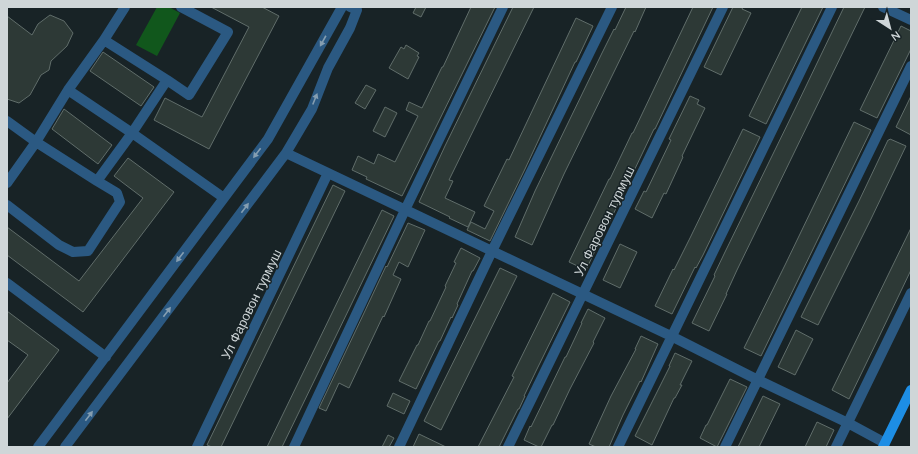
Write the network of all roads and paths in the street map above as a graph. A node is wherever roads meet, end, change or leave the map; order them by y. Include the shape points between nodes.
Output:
1 (125, 7) edge
2 (180, 7) edge
3 (342, 7) edge
4 (503, 7) edge
5 (612, 7) edge
6 (723, 7) edge
7 (832, 7) edge
8 (883, 7) edge
9 (356, 8) edge
10 (911, 20) edge
11 (104, 40) junction
12 (911, 66) edge
13 (167, 80) junction
14 (68, 90) junction
15 (7, 122) edge
16 (132, 133) junction
17 (36, 142) junction
18 (286, 153) junction
19 (328, 173) junction
20 (97, 181) junction
21 (7, 183) edge
22 (224, 198) junction
23 (7, 205) edge
24 (405, 210) junction
25 (492, 251) junction
26 (7, 283) edge
27 (911, 293) edge
28 (583, 295) junction
29 (673, 337) junction
30 (106, 357) junction
31 (758, 380) junction
32 (911, 390) edge
33 (848, 423) junction
34 (884, 445) edge
35 (38, 447) edge
36 (65, 447) edge
37 (197, 447) edge
38 (294, 447) edge
39 (399, 447) edge
40 (508, 447) edge
41 (618, 447) edge
42 (725, 447) edge
43 (836, 447) edge

1 - 11 street
2 - 13 street via 228,32 189,95
3 -> 22 street via 268,140
4 - 24 street
5 - 25 street
6 - 28 street, Ул Фаровон турмуш
7 - 29 street
8 - 10 street
18 -> 9 street via 312,109 328,68 350,28
11 - 13 street
11 - 14 street
12 - 31 street
13 - 16 street
14 - 16 street
14 - 17 street
15 - 17 street
16 - 20 street
16 - 22 street
17 - 20 street
17 - 21 street
18 - 19 street
36 -> 18 street
19 - 24 street
19 - 37 street, Ул Фаровон турмуш
20 - 23 street via 117,193 120,202 88,251 73,252 59,245
22 -> 30 street
24 - 25 street
24 - 38 street
25 - 28 street
25 - 39 street
26 - 30 street
27 - 33 street
28 - 29 street
28 - 40 street, Ул Фаровон турмуш
29 - 31 street
29 - 41 street
30 - 35 street
31 - 33 street
31 - 42 street
32 - 34 main road
33 - 34 street
33 - 43 street

